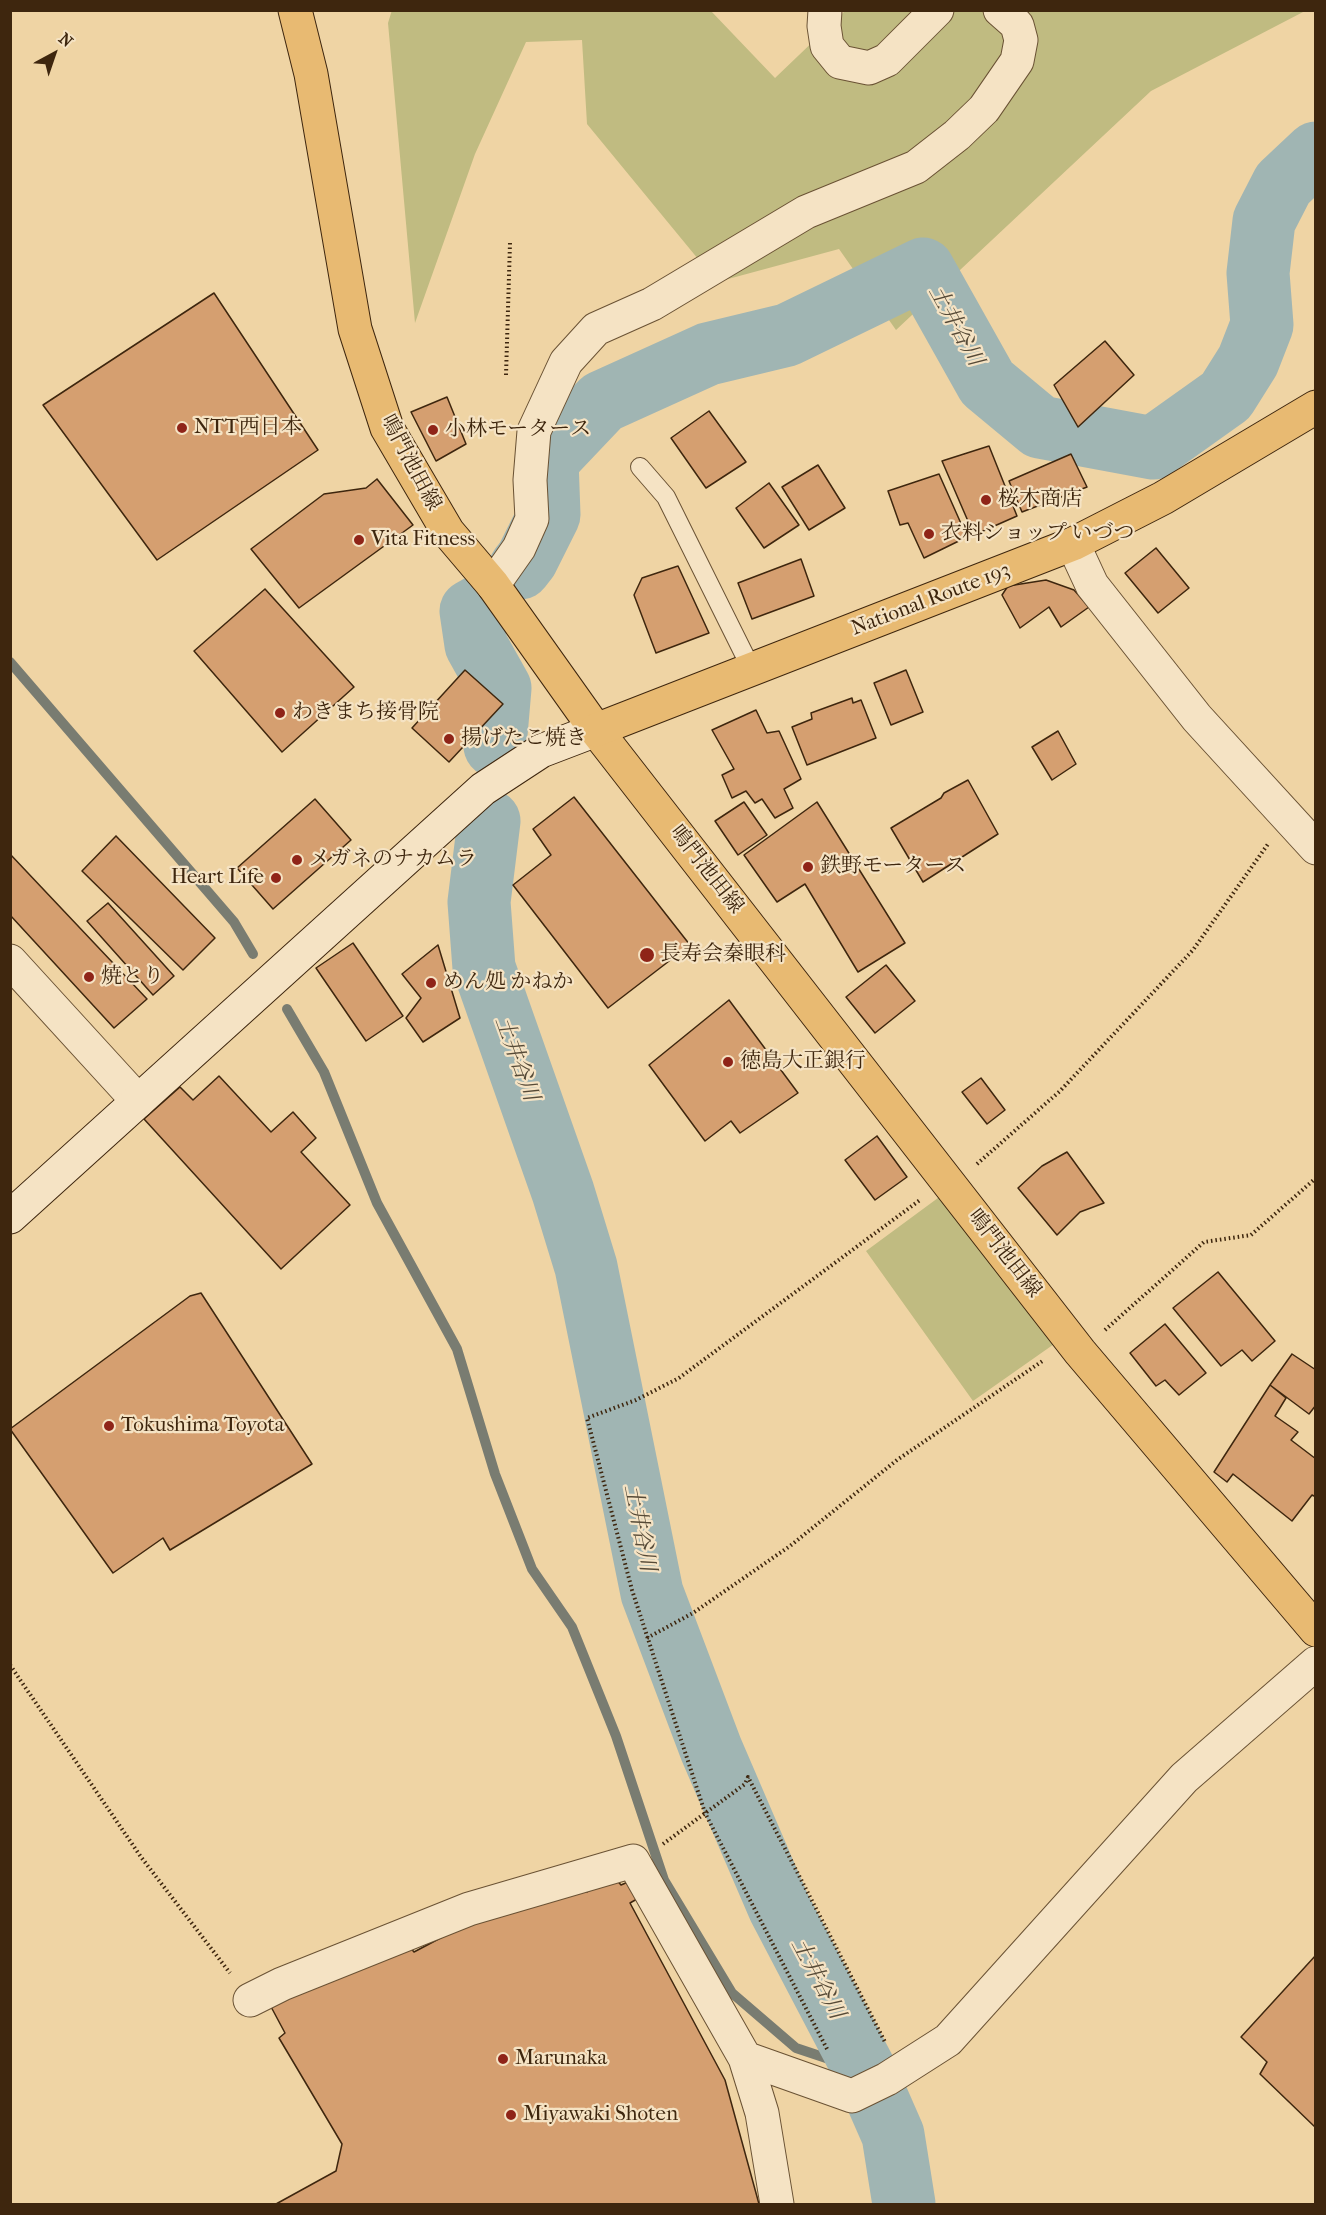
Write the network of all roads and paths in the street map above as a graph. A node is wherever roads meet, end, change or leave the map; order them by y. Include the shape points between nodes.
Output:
1 (295, 10) edge
2 (825, 10) edge
3 (937, 10) edge
4 (1000, 10) edge
5 (510, 243) dead end
6 (506, 375) dead end
7 (1316, 407) edge
8 (640, 467) dead end
9 (1073, 544) junction
10 (493, 585) junction
11 (752, 670) junction
12 (596, 730) junction
13 (1288, 818) junction
14 (1316, 848) edge
15 (10, 961) edge
16 (138, 1101) junction
17 (1316, 1178) edge
18 (950, 1183) junction
19 (10, 1217) edge
20 (1076, 1346) junction
21 (1316, 1630) edge
22 (648, 1637) junction
23 (1316, 1663) edge
24 (10, 1665) edge
25 (705, 1813) junction
26 (664, 1843) dead end
27 (250, 2000) joint
28 (821, 2040) dead end
29 (746, 2058) junction
30 (884, 2081) junction
31 (777, 2205) edge

1 - 10 main road, 鳴門池田線 via 311,74 355,329 387,428 447,531
2 - 3 street via 827,46 840,62 869,68 887,60
4 - 10 street via 1017,25 1021,40 1017,61 984,108 957,135 916,167 806,212 652,304 596,329 566,362 534,431 532,519 519,548
5 - 6 path
7 - 9 main road, National Route 193 via 1163,498
8 - 11 lane via 666,496
9 - 11 main road, National Route 193
9 - 13 street via 1092,585 1197,718
10 - 12 main road, 鳴門池田線
11 - 12 main road, National Route 193
12 - 16 street via 541,751 483,789
12 - 18 main road, 鳴門池田線
13 - 14 street
13 - 18 path via 1193,950 1060,1090
15 - 16 street
16 - 19 street
17 - 20 path via 1251,1235 1204,1242
18 - 20 main road, 鳴門池田線
18 - 22 path via 679,1378 636,1400 587,1418
20 - 21 main road, 鳴門池田線
20 - 22 path via 897,1460 790,1546 693,1612
22 - 25 path
23 - 30 street via 1184,1778 948,2040
24 - 27 path via 141,1857
25 - 26 path
25 - 28 path
25 - 30 path via 745,1784 748,1777
27 - 29 street via 469,1909 633,1861
29 - 30 street via 852,2096
29 - 31 street via 762,2113

